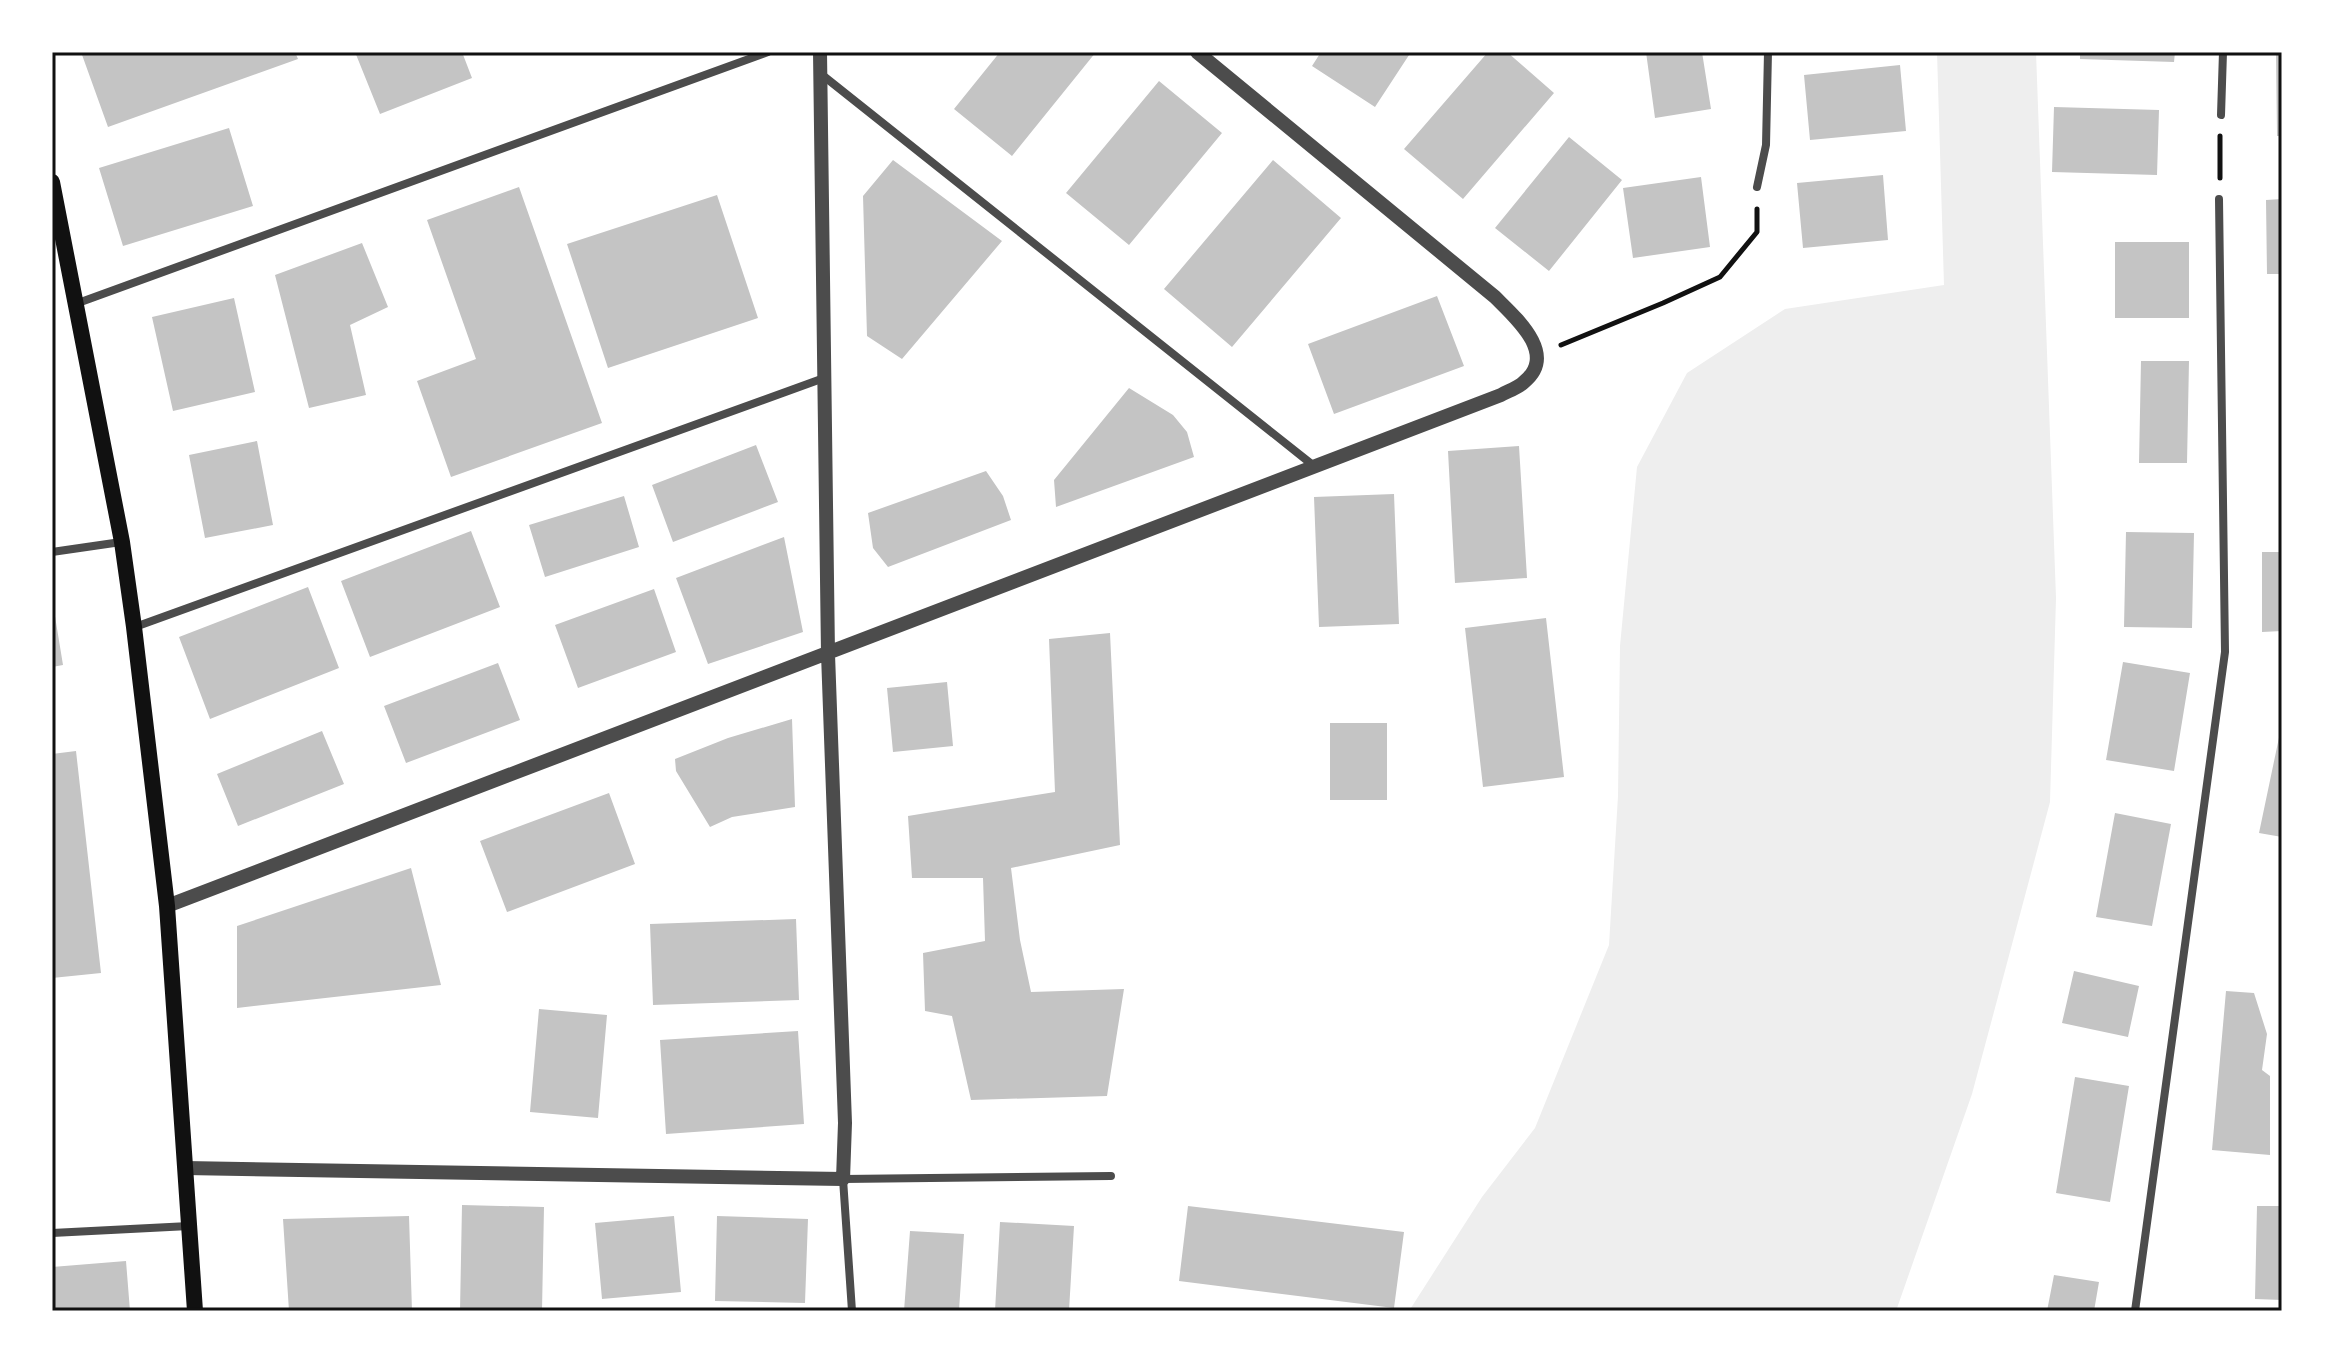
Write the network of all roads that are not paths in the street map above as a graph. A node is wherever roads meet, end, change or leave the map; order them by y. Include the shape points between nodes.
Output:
1 (768, 52) edge
2 (820, 52) edge
3 (1197, 52) edge
4 (1768, 52) edge
5 (2223, 52) edge
6 (820, 73) junction
7 (2221, 115) road end
8 (52, 182) edge
9 (1757, 187) road end
10 (2219, 199) road end
11 (78, 303) junction
12 (824, 378) junction
13 (1314, 466) junction
14 (122, 542) junction
15 (52, 552) edge
16 (134, 627) junction
17 (828, 654) junction
18 (167, 906) junction
19 (185, 1168) junction
20 (1111, 1176) dead end
21 (843, 1179) junction
22 (189, 1226) junction
23 (52, 1233) edge
24 (195, 1311) edge
25 (852, 1311) edge
26 (2135, 1311) edge

1 - 11 street
2 - 6 street
3 - 13 street via 1495,297 1522,324 1537,354 1535,368 1524,382 1501,395
4 - 9 street via 1766,145
5 - 7 street
6 - 12 street
6 - 13 street
8 - 11 main road
10 - 26 street via 2223,679
11 - 14 main road
12 - 16 street
12 - 17 street
13 - 17 street
14 - 15 street
14 - 16 main road
16 - 18 main road
17 - 18 street
17 - 21 street via 845,1107
18 - 19 main road
19 - 21 street
19 - 22 main road
20 - 21 street
21 - 25 street
22 - 23 street
22 - 24 main road

